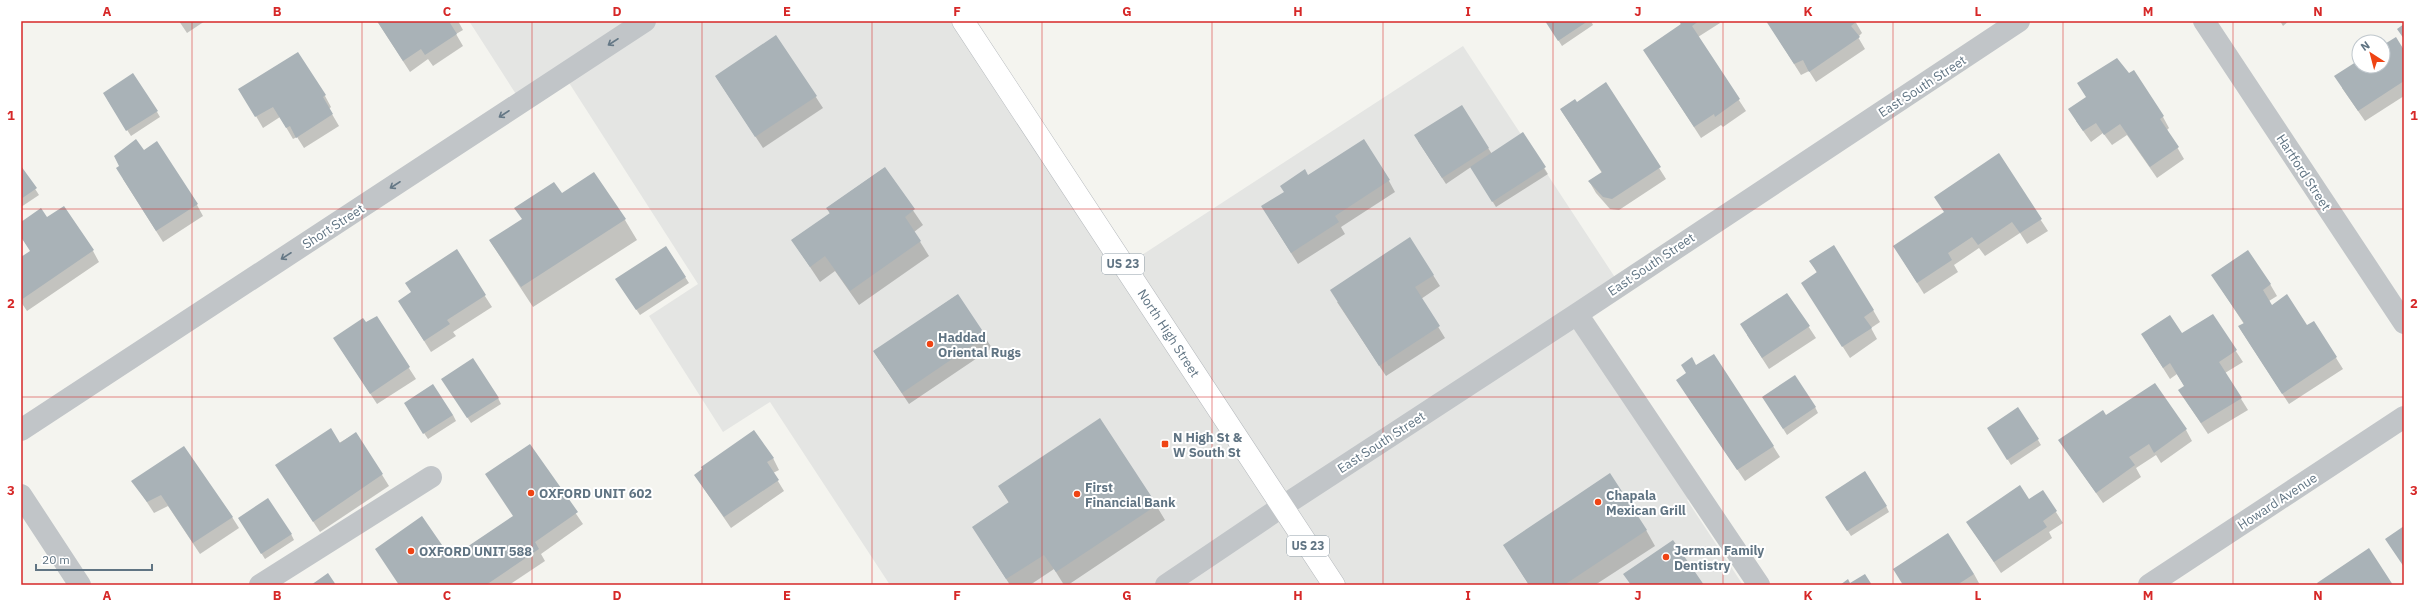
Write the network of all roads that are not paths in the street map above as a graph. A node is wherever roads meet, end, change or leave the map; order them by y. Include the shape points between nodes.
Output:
1 (645, 21) edge
2 (963, 21) edge
3 (2019, 21) edge
4 (2204, 21) edge
5 (1578, 314) junction
6 (2404, 323) edge
7 (2404, 417) edge
8 (21, 430) edge
9 (431, 477) dead end
10 (21, 495) edge
11 (1283, 506) junction
12 (80, 585) edge
13 (260, 585) edge
14 (1166, 585) edge
15 (1334, 585) edge
16 (1759, 585) edge
17 (2149, 585) edge

1 -> 8 street, Short Street
2 - 11 main road, North High Street / US 23
3 - 5 street, East South Street
4 - 6 street, Hartford Street
5 - 11 street, East South Street
5 - 16 street
7 - 17 street, Howard Avenue
9 - 13 street
10 - 12 street
11 - 14 street, East South Street
11 - 15 main road, North High Street / US 23

